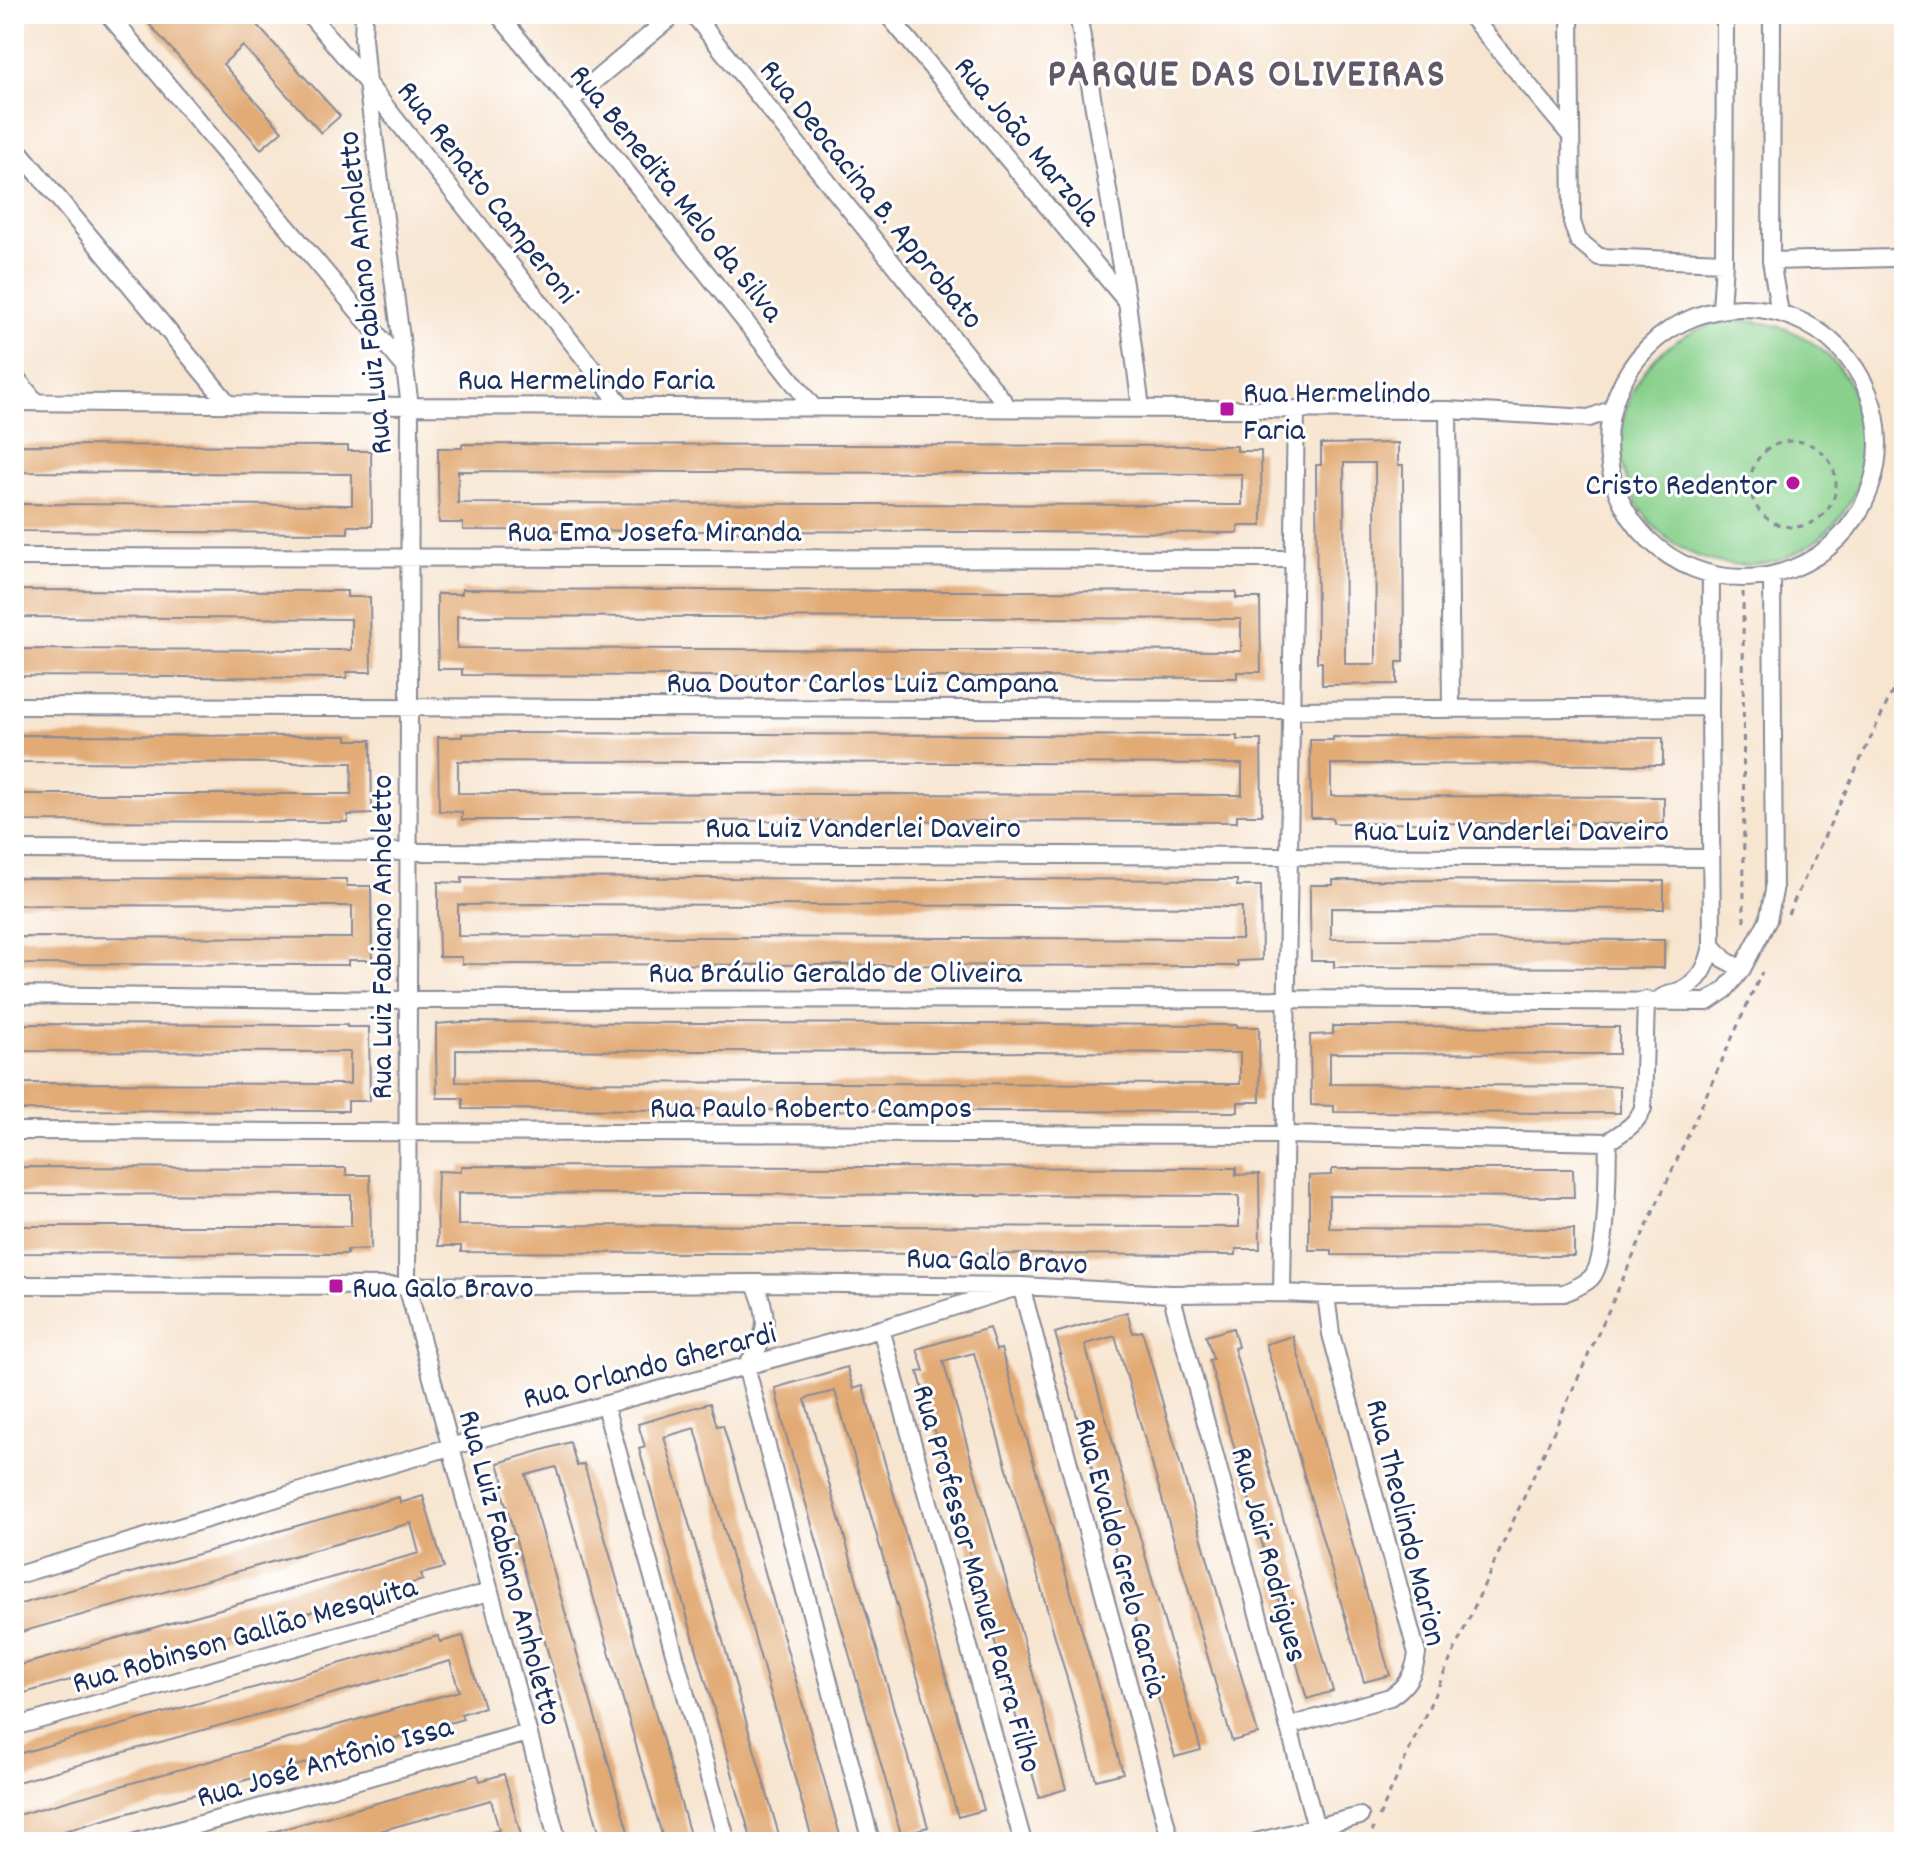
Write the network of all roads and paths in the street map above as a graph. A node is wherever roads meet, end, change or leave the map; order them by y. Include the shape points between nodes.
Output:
1 (108, 14) edge
2 (309, 14) edge
3 (364, 14) edge
4 (498, 14) edge
5 (675, 14) edge
6 (693, 14) edge
7 (887, 14) edge
8 (1078, 14) edge
9 (1469, 14) edge
10 (1570, 14) edge
11 (1725, 14) edge
12 (1772, 14) edge
13 (367, 83) junction
14 (570, 101) junction
15 (1571, 136) junction
16 (14, 145) edge
17 (1904, 251) edge
18 (1771, 261) junction
19 (1724, 262) junction
20 (1127, 302) junction
21 (1721, 309) junction
22 (1780, 313) junction
23 (405, 367) junction
24 (14, 375) edge
25 (14, 402) edge
26 (36, 402) junction
27 (228, 403) junction
28 (410, 406) junction
29 (622, 406) junction
30 (813, 407) junction
31 (1009, 408) junction
32 (1141, 408) junction
33 (1296, 409) junction
34 (1448, 410) junction
35 (1610, 410) junction
36 (1589, 418) junction
37 (1608, 429) junction
38 (1777, 444) joint
39 (14, 557) edge
40 (409, 558) junction
41 (1293, 559) junction
42 (1711, 574) junction
43 (1772, 575) junction
44 (1743, 580) junction
45 (1904, 667) edge
46 (14, 706) edge
47 (409, 707) junction
48 (1710, 707) junction
49 (1451, 708) junction
50 (1291, 710) junction
51 (14, 850) edge
52 (409, 852) junction
53 (1289, 856) junction
54 (1711, 858) junction
55 (1787, 916) dead end
56 (1744, 932) dead end
57 (1712, 945) junction
58 (1768, 960) dead end
59 (1742, 969) junction
60 (14, 995) edge
61 (1287, 999) junction
62 (408, 1000) junction
63 (1651, 1000) junction
64 (14, 1131) edge
65 (408, 1133) junction
66 (1285, 1135) junction
67 (1608, 1142) junction
68 (754, 1283) junction
69 (14, 1285) edge
70 (407, 1286) junction
71 (1021, 1286) junction
72 (1282, 1293) junction
73 (1171, 1294) junction
74 (1326, 1295) junction
75 (881, 1329) junction
76 (746, 1366) junction
77 (605, 1406) junction
78 (450, 1447) junction
79 (14, 1576) edge
80 (489, 1592) junction
81 (1289, 1726) junction
82 (14, 1727) edge
83 (527, 1733) junction
84 (1360, 1816) dead end
85 (1318, 1835) edge
86 (136, 1842) edge
87 (558, 1842) edge
88 (727, 1842) edge
89 (871, 1842) edge
90 (1023, 1842) edge
91 (1171, 1842) edge
92 (1256, 1842) edge
93 (1367, 1842) edge

1 - 23 street
2 - 13 street, Rua Renato Camperoni
3 - 13 street, Rua Luiz Fabiano Anholetto
4 - 14 street, Rua Benedita Melo da Silva
5 - 14 street
6 - 31 street, Rua Deocacina B. Approbato
7 - 20 street, Rua João Marzola
8 - 20 street
9 - 15 street
10 - 15 street
11 - 19 street
12 - 18 street
13 - 23 street, Rua Luiz Fabiano Anholetto
13 - 29 street, Rua Renato Camperoni
14 - 30 street, Rua Benedita Melo da Silva
15 - 19 street via 1572,222 1578,240 1599,257
16 - 27 street
17 - 18 street via 1893,258
18 - 22 street
19 - 21 street
20 - 32 street
21 - 22 street
21 - 35 street via 1681,322 1648,345 1623,378
22 - 43 street via 1832,341 1858,371 1874,407 1879,447 1872,486 1854,522 1818,556
23 - 28 street, Rua Luiz Fabiano Anholetto
24 - 26 street
25 - 26 street, Rua Hermelindo Faria
26 - 27 street, Rua Hermelindo Faria
27 - 28 street, Rua Hermelindo Faria
28 - 29 street, Rua Hermelindo Faria
28 - 40 street, Rua Luiz Fabiano Anholetto
29 - 30 street, Rua Hermelindo Faria
30 - 31 street, Rua Hermelindo Faria
31 - 32 street, Rua Hermelindo Faria
32 - 33 street, Rua Hermelindo Faria
33 - 34 street, Rua Hermelindo Faria
33 - 41 street
34 - 36 street, Rua Hermelindo Faria
34 - 49 street
35 - 36 street, Rua Hermelindo Faria
35 - 37 street
36 - 37 street, Rua Hermelindo Faria
37 - 42 street via 1612,478 1629,516 1673,559
38 - 38 path via 1758,458 1749,480 1753,504 1770,522 1793,528 1816,522 1832,504 1836,481 1828,458 1801,442
39 - 40 street, Rua Ema Josefa Miranda
40 - 41 street, Rua Ema Josefa Miranda
40 - 47 street, Rua Luiz Fabiano Anholetto
41 - 50 street
42 - 44 street
42 - 48 street
43 - 44 street
43 - 59 street, Rua Bráulio Geraldo de Oliveira via 1774,891 1768,920
44 - 56 path
45 - 55 path
46 - 47 street, Rua Doutor Carlos Luiz Campana
47 - 50 street, Rua Doutor Carlos Luiz Campana
47 - 52 street, Rua Luiz Fabiano Anholetto
48 - 49 street, Rua Doutor Carlos Luiz Campana
48 - 54 street
49 - 50 street, Rua Doutor Carlos Luiz Campana
50 - 53 street
51 - 52 street, Rua Luiz Vanderlei Daveiro
52 - 53 street, Rua Luiz Vanderlei Daveiro
52 - 62 street, Rua Luiz Fabiano Anholetto
53 - 54 street, Rua Luiz Vanderlei Daveiro
53 - 61 street
54 - 57 street
57 - 59 street
57 - 63 street via 1703,973 1693,983
58 - 93 path
59 - 63 street, Rua Bráulio Geraldo de Oliveira via 1707,1002
60 - 62 street, Rua Bráulio Geraldo de Oliveira
61 - 62 street, Rua Bráulio Geraldo de Oliveira
61 - 63 street, Rua Bráulio Geraldo de Oliveira
61 - 66 street
62 - 65 street, Rua Luiz Fabiano Anholetto
63 - 67 street via 1643,1108 1629,1129
64 - 65 street, Rua Paulo Roberto Campos
65 - 66 street, Rua Paulo Roberto Campos
65 - 70 street, Rua Luiz Fabiano Anholetto
66 - 67 street, Rua Paulo Roberto Campos
66 - 72 street
67 - 74 street, Rua Galo Bravo via 1599,1266 1591,1278 1564,1293
68 - 70 street, Rua Galo Bravo
68 - 71 street, Rua Galo Bravo
68 - 76 street via 766,1317 764,1335
69 - 70 street, Rua Galo Bravo
70 - 78 street, Rua Luiz Fabiano Anholetto
71 - 73 street, Rua Galo Bravo
71 - 75 street, Rua Orlando Gherardi
71 - 91 street, Rua Evaldo Grelo Garcia
72 - 73 street, Rua Galo Bravo
72 - 74 street, Rua Galo Bravo
73 - 81 street, Rua Jair Rodrigues
74 - 81 street, Rua Theolindo Marion via 1331,1334 1417,1654 1410,1679 1390,1697
75 - 76 street, Rua Orlando Gherardi
75 - 90 street, Rua Professor Manuel Parra Filho
76 - 77 street, Rua Orlando Gherardi
76 - 89 street
77 - 78 street, Rua Orlando Gherardi
77 - 88 street
78 - 79 street, Rua Orlando Gherardi
78 - 80 street, Rua Luiz Fabiano Anholetto
80 - 82 street, Rua Robinson Gallão Mesquita
80 - 83 street, Rua Luiz Fabiano Anholetto
81 - 85 street, Rua Jair Rodrigues
83 - 86 street, Rua José Antônio Issa
83 - 87 street, Rua Luiz Fabiano Anholetto
84 - 85 street
85 - 92 street

